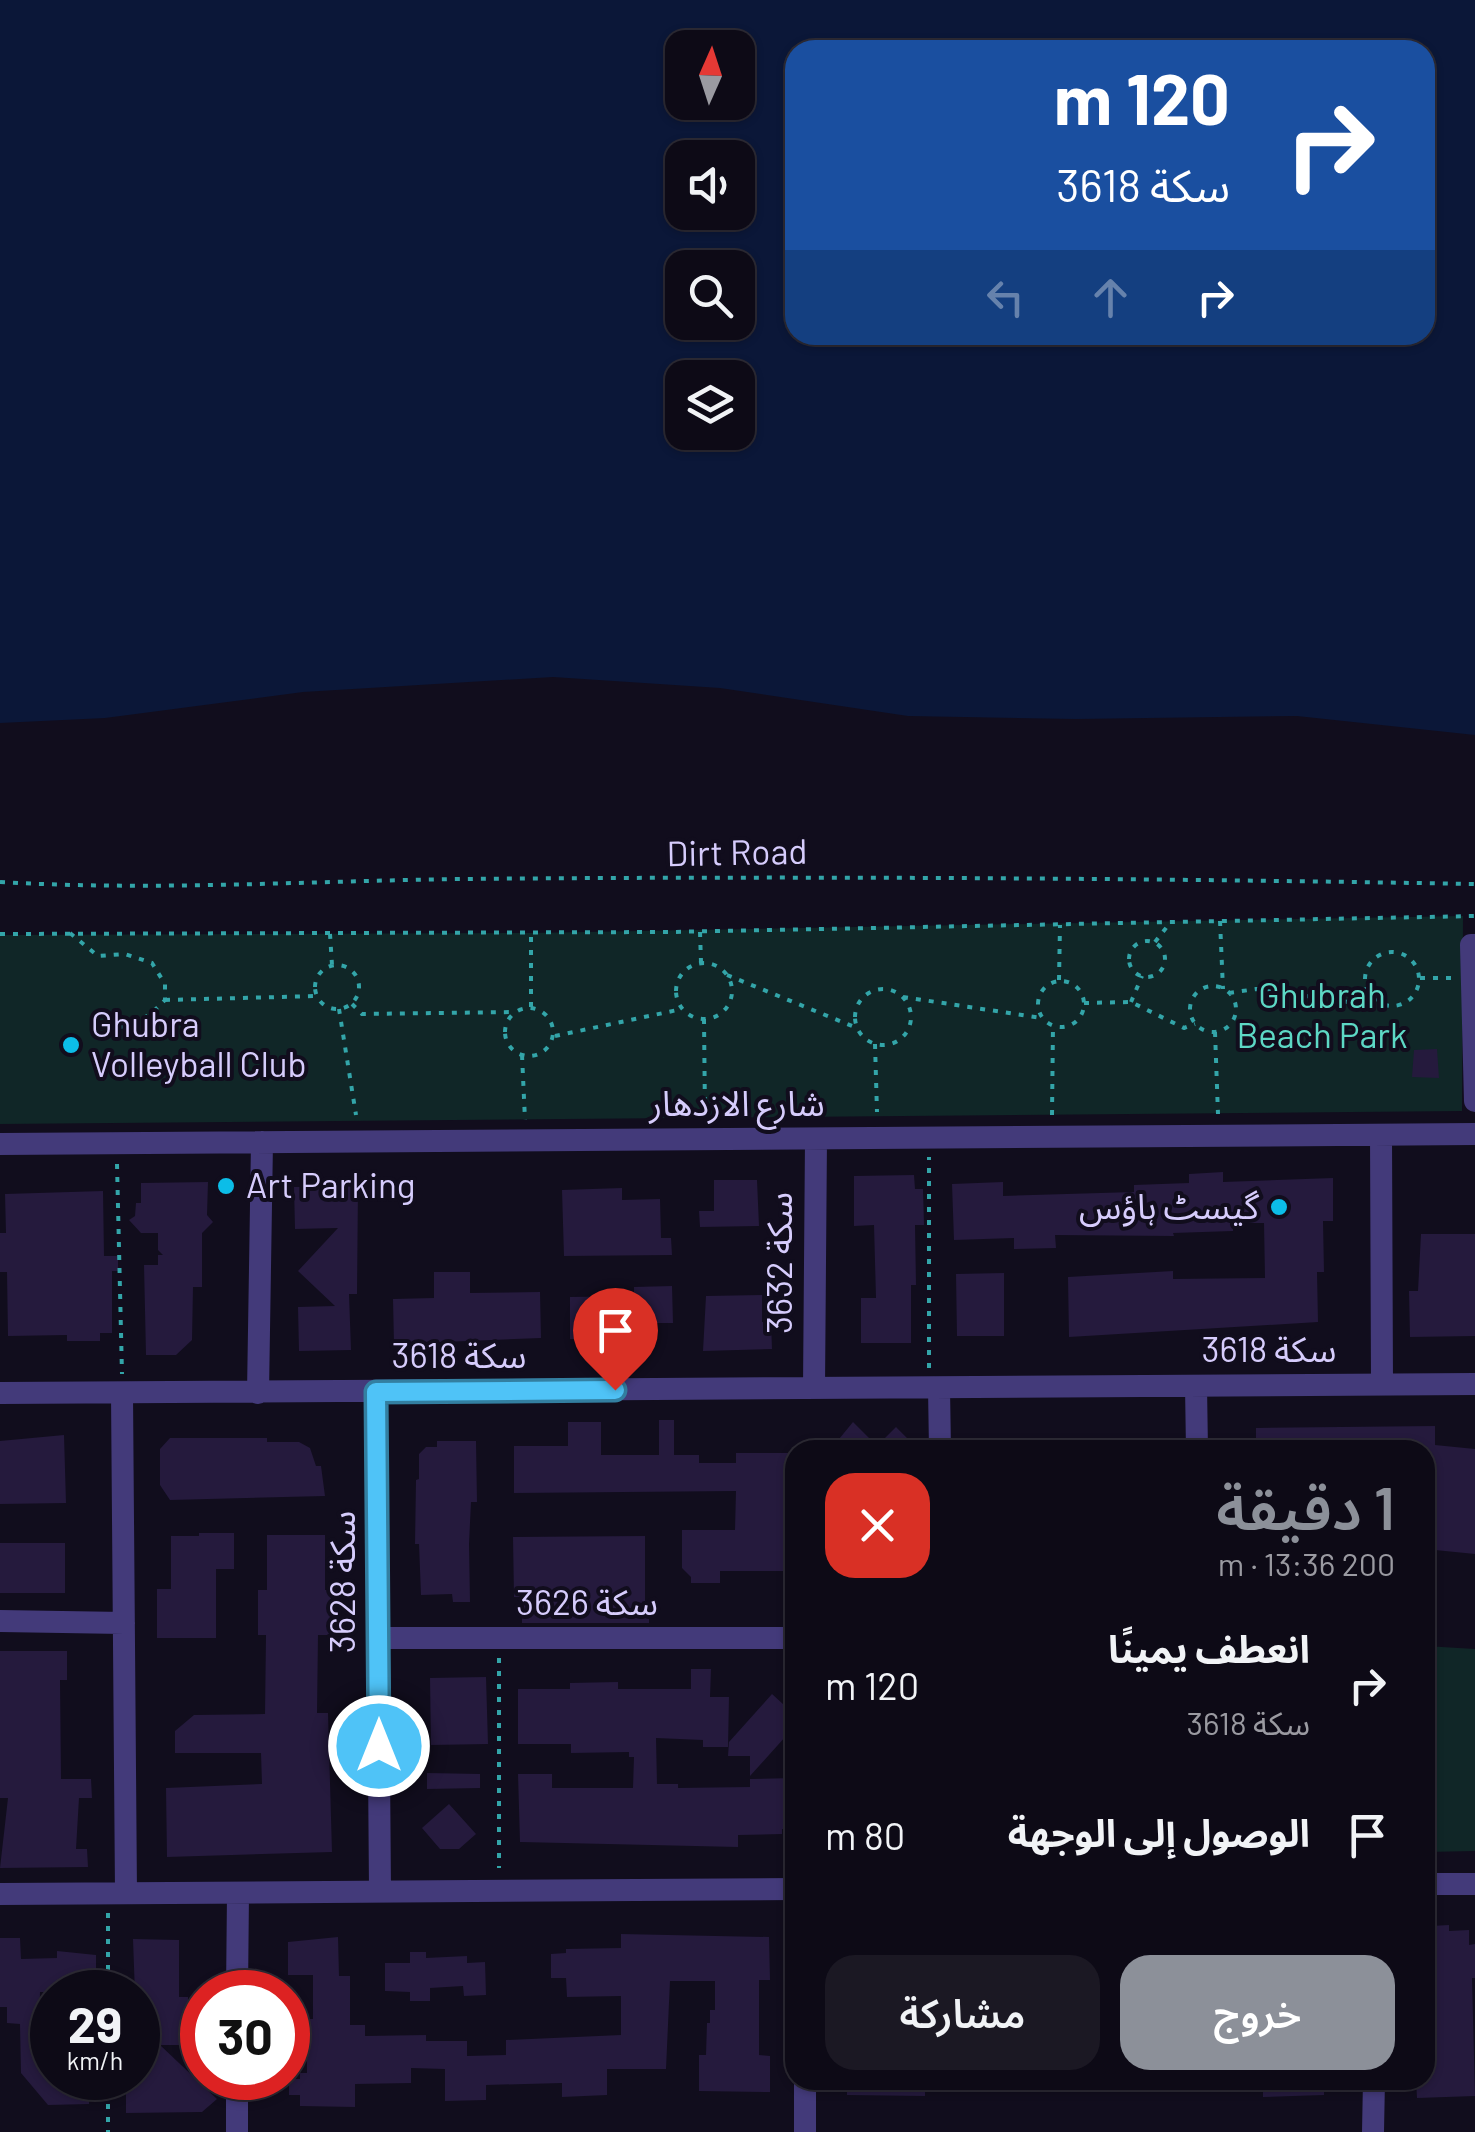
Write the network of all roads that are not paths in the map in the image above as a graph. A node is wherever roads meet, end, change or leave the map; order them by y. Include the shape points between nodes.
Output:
1 (1475, 944) edge
2 (1475, 1101) edge
3 (1475, 1134) edge
4 (1381, 1135) junction
5 (816, 1138) junction
6 (262, 1142) junction
7 (0, 1144) edge
8 (1382, 1384) junction
9 (1475, 1384) edge
10 (1196, 1386) junction
11 (814, 1388) junction
12 (934, 1388) junction
13 (376, 1392) junction
14 (0, 1393) edge
15 (258, 1393) junction
16 (122, 1394) junction
17 (939, 1440) edge
18 (1197, 1440) edge
19 (0, 1622) edge
20 (124, 1624) junction
21 (378, 1638) junction
22 (785, 1638) edge
23 (1435, 1884) edge
24 (1475, 1884) edge
25 (785, 1889) edge
26 (238, 1892) junction
27 (380, 1892) junction
28 (117, 1893) junction
29 (0, 1894) edge
30 (238, 1970) edge
31 (805, 2090) edge
32 (1374, 2090) edge
33 (237, 2100) edge
34 (236, 2132) edge
35 (805, 2132) edge
36 (1374, 2132) edge

1 - 2 street
3 - 4 street, شارع الازدهار
4 - 5 street, شارع الازدهار
4 - 8 street
5 - 6 street, شارع الازدهار
5 - 11 street, سكة 3632
6 - 7 street, شارع الازدهار
6 - 15 street
8 - 9 street, سكة 3618
8 - 10 street, سكة 3618
10 - 12 street, سكة 3618
10 - 18 street
11 - 12 street, سكة 3618
11 - 13 street, سكة 3618
12 - 17 street
13 - 15 street, سكة 3618
13 - 21 street, سكة 3628
14 - 16 street
15 - 16 street, سكة 3618
16 - 20 street
19 - 20 street
20 - 28 street
21 - 22 street, سكة 3626
21 - 27 street, سكة 3628
23 - 24 street
25 - 27 street
26 - 27 street
26 - 28 street
26 - 30 street
28 - 29 street
31 - 35 street
32 - 36 street
33 - 34 street

